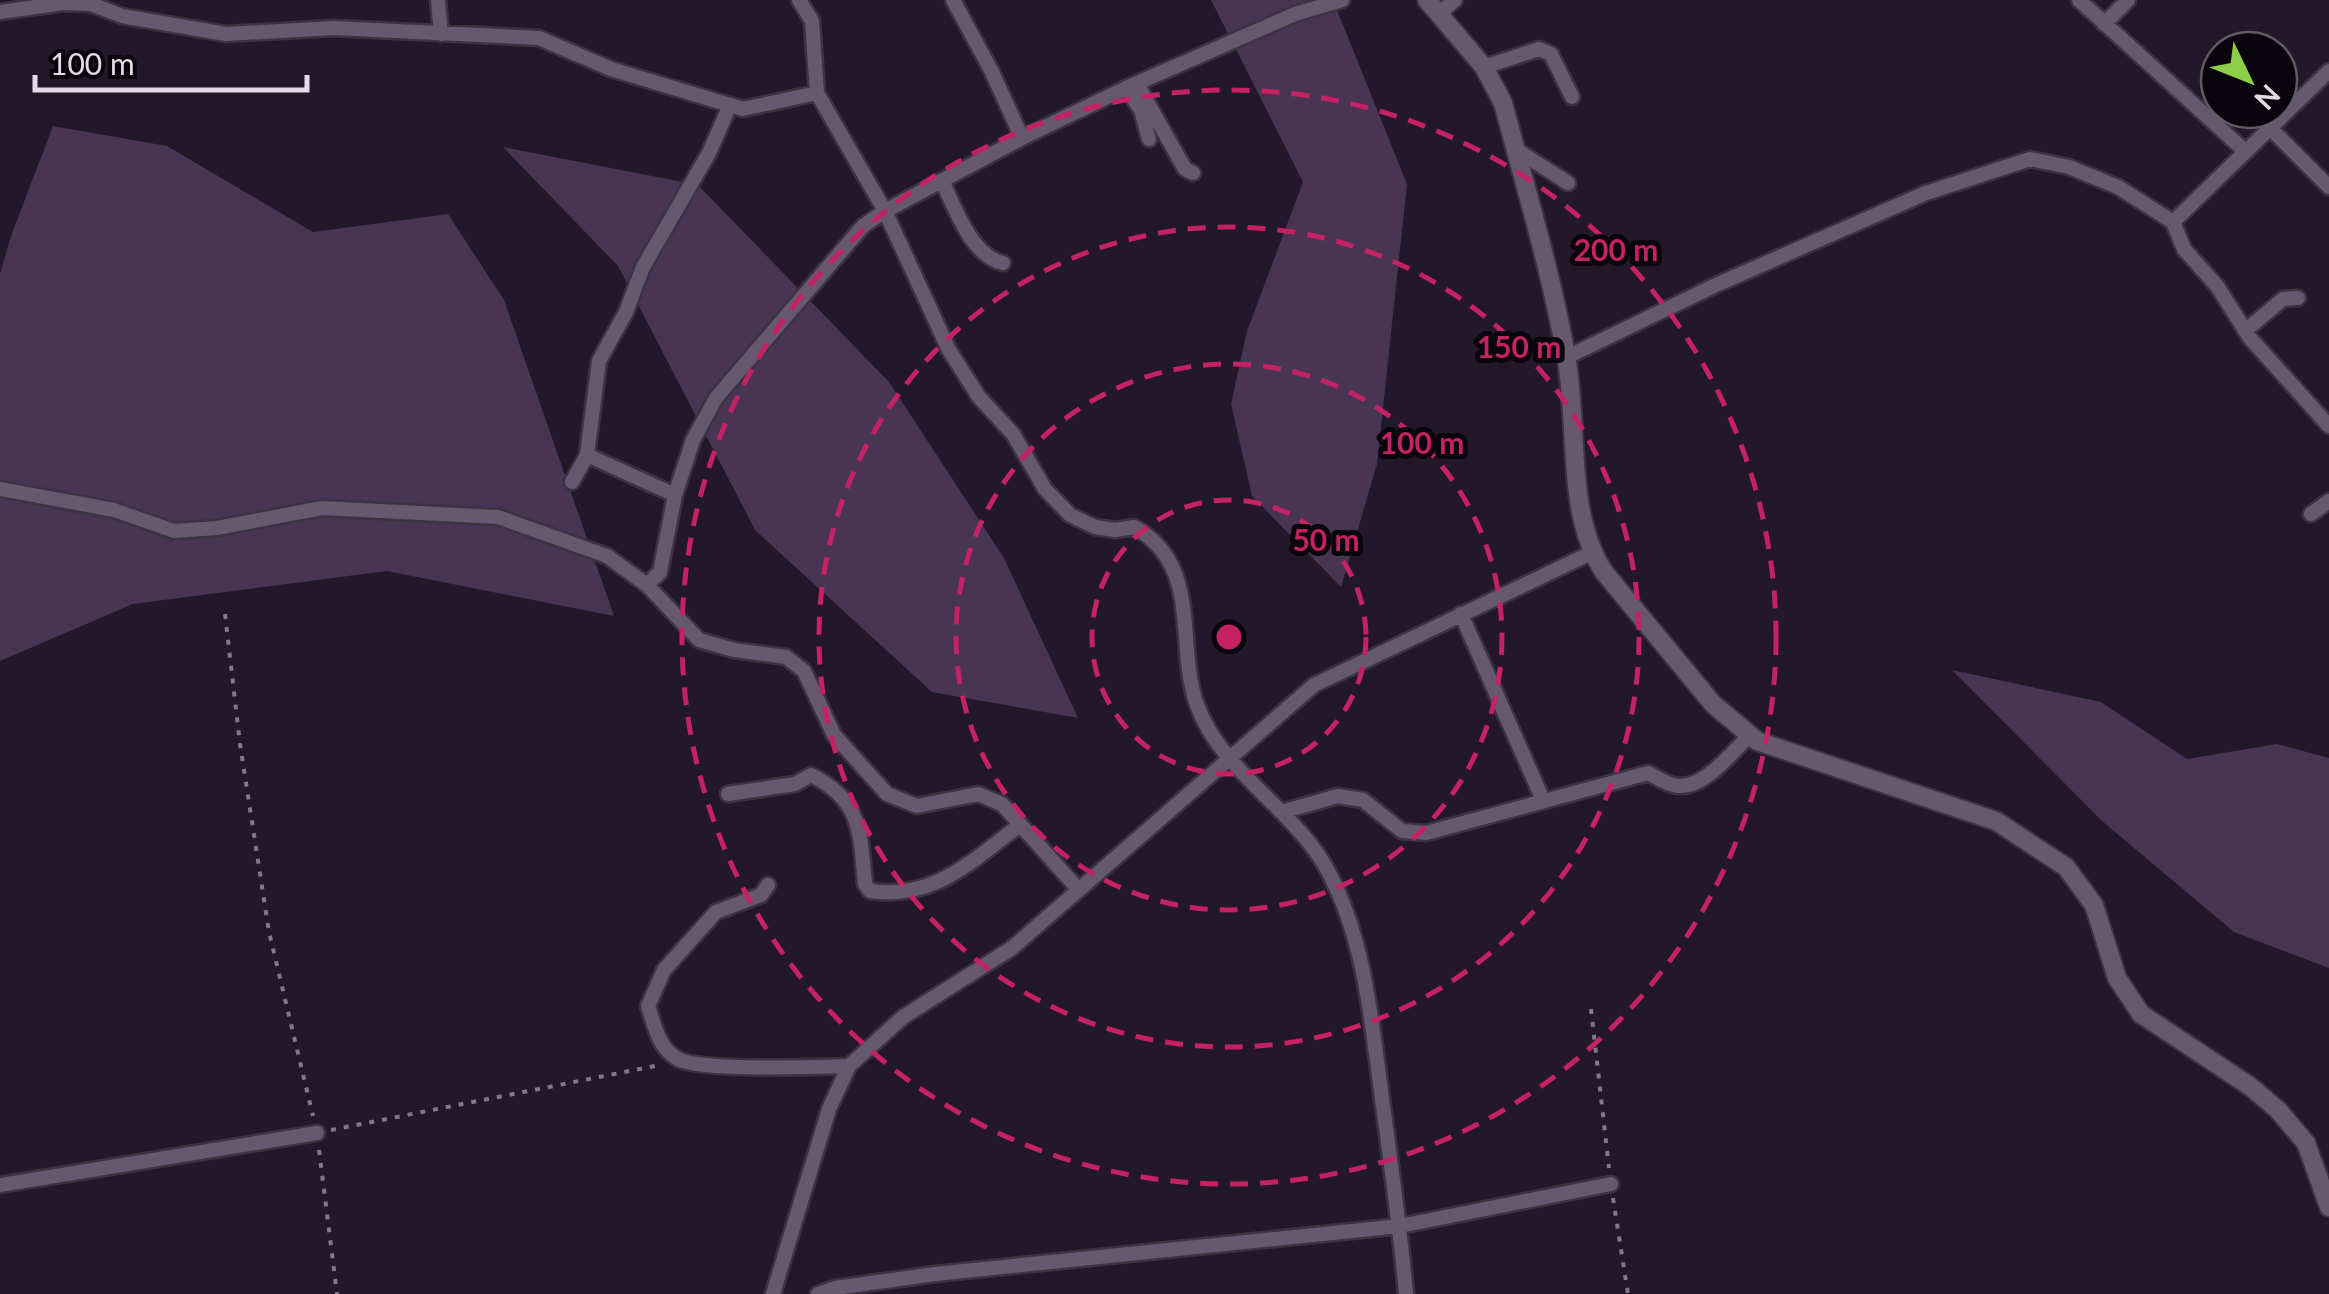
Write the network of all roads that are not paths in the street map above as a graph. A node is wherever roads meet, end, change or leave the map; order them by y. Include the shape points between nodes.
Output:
1 (438, 0) edge
2 (800, 0) edge
3 (1342, 0) edge
4 (1455, 0) edge
5 (2079, 0) edge
6 (2128, 0) edge
7 (958, 1) edge
8 (1433, 7) edge
9 (0, 12) edge
10 (2104, 24) junction
11 (440, 34) junction
12 (1484, 67) junction
13 (2329, 71) edge
14 (1132, 86) junction
15 (818, 92) junction
16 (1572, 97) dead end
17 (2299, 99) edge
18 (730, 105) junction
19 (2266, 130) edge
20 (2272, 130) edge
21 (1022, 138) junction
22 (1149, 139) dead end
23 (1515, 149) junction
24 (2245, 150) junction
25 (1193, 173) dead end
26 (942, 181) junction
27 (1568, 183) dead end
28 (2329, 187) edge
29 (885, 211) junction
30 (2173, 222) junction
31 (1003, 263) dead end
32 (2298, 298) dead end
33 (2246, 331) junction
34 (1567, 357) junction
35 (2327, 418) edge
36 (586, 455) junction
37 (572, 482) dead end
38 (0, 489) edge
39 (675, 495) junction
40 (2329, 500) edge
41 (2310, 514) dead end
42 (1591, 553) junction
43 (647, 585) junction
44 (1461, 614) junction
45 (1750, 735) junction
46 (1231, 757) junction
47 (728, 794) dead end
48 (1543, 800) junction
49 (1281, 812) junction
50 (1020, 825) junction
51 (768, 886) dead end
52 (1078, 890) junction
53 (850, 1066) junction
54 (317, 1133) road end
55 (1611, 1184) road end
56 (0, 1186) edge
57 (2329, 1207) edge
58 (1400, 1226) junction
59 (773, 1294) edge
60 (818, 1294) edge
61 (1406, 1294) edge

1 - 11 street
2 - 15 street via 812,21
3 - 14 street
4 - 8 street
5 - 10 street
6 - 10 street
7 - 21 street
8 - 12 street
9 - 11 street via 91,4 226,34 334,28
10 - 24 street
11 - 18 street via 539,38 611,69
12 - 16 street via 1539,48 1552,54
12 - 23 street via 1503,103
13 - 17 street
14 - 21 street
14 - 22 street
14 - 25 street
15 - 18 street via 743,109
15 - 29 street
18 - 36 street via 642,267 600,361
19 - 24 street
20 - 28 street
21 - 26 street
23 - 27 street
23 - 34 street
24 - 30 street
26 - 29 street
26 - 31 street via 974,241
29 - 39 street via 863,226 716,398 692,440
29 - 46 street via 949,350 1046,489 1070,515 1095,527 1134,527 1159,545 1177,576 1196,702
30 - 33 street via 2184,249
30 - 34 street via 2118,187 2030,159 1926,193
32 - 33 street via 2283,299
33 - 35 street
34 - 42 street
36 - 37 street
36 - 39 street
38 - 43 street via 114,510 174,531 322,508 498,517 607,556
39 - 43 street via 660,572
40 - 41 street
42 - 44 street
42 - 45 street via 1713,704
43 - 50 street via 699,640 786,657 804,671 834,734 888,794 917,806 978,794 1002,804
44 - 46 street via 1314,686
44 - 48 street
45 - 48 street via 1692,784 1676,786 1648,774
45 - 57 street via 1996,821 2066,867 2094,905 2117,978 2141,1014 2278,1110 2306,1143
46 - 49 street
46 - 52 street
47 - 50 street via 795,784 811,775 832,786 860,826 865,884 883,893 941,883
48 - 49 street via 1426,833 1402,831 1363,800 1338,796
49 - 58 street via 1327,869 1365,976
50 - 52 street
51 - 53 street via 716,912 664,970 648,1006 660,1044 680,1061
52 - 53 street via 1012,948 903,1017
53 - 59 street via 829,1109
54 - 56 street
55 - 58 street
58 - 60 street via 936,1274
58 - 61 street

